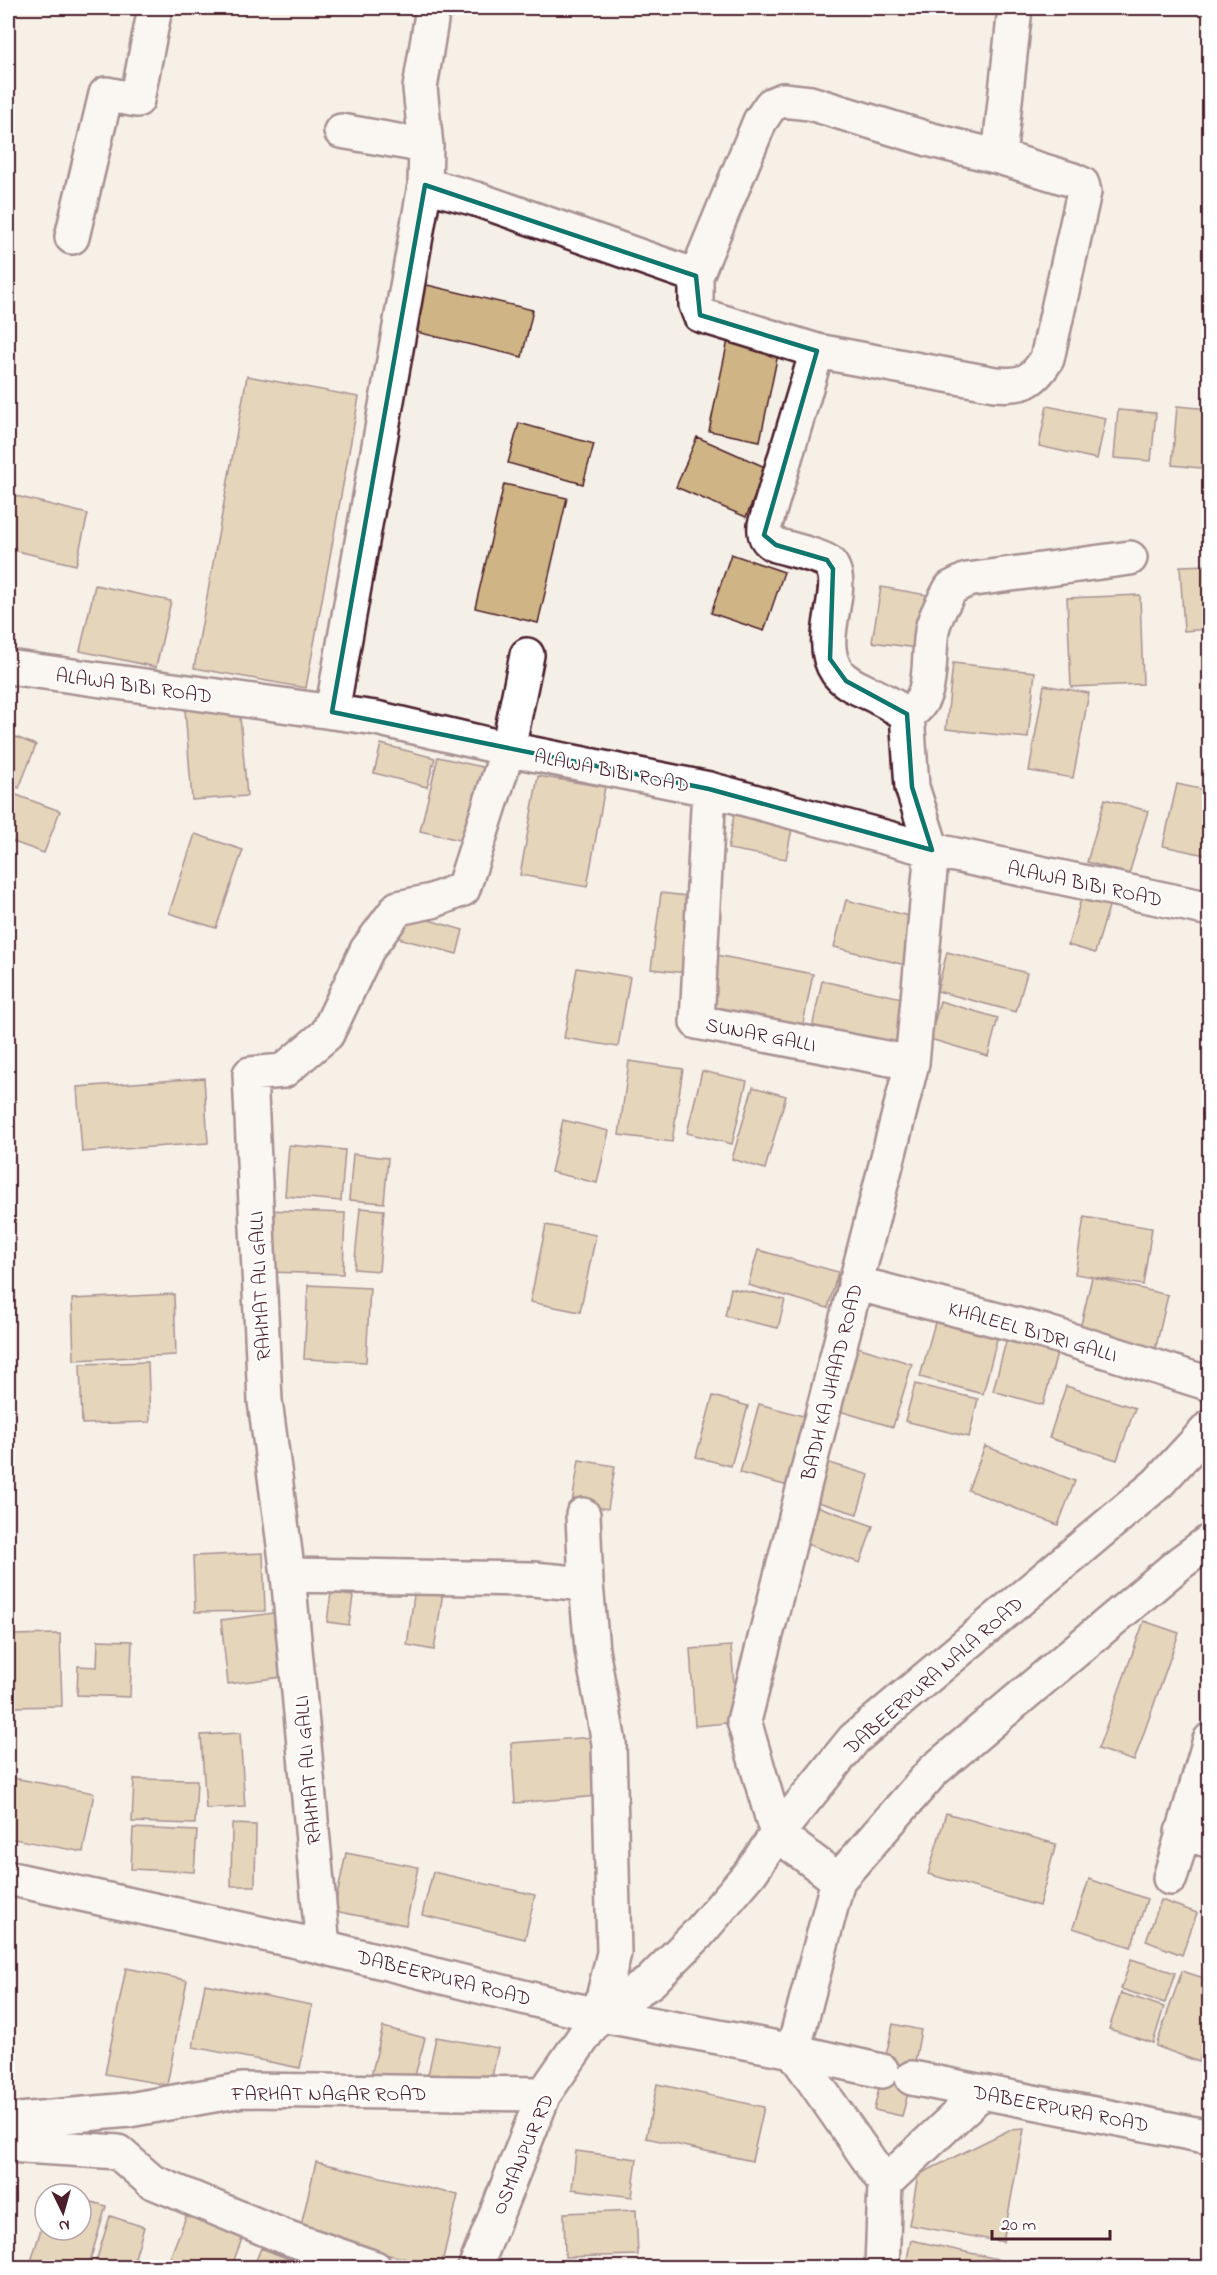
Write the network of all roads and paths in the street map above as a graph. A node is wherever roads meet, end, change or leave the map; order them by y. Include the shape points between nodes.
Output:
1 (155, 8) edge
2 (433, 8) edge
3 (1015, 8) edge
4 (341, 131) dead end
5 (426, 146) junction
6 (999, 157) junction
7 (424, 185) junction
8 (72, 237) dead end
9 (696, 276) junction
10 (817, 351) junction
11 (1130, 558) dead end
12 (527, 656) dead end
13 (8, 667) edge
14 (332, 712) junction
15 (907, 714) junction
16 (508, 749) junction
17 (709, 789) junction
18 (932, 850) junction
19 (1209, 909) edge
20 (912, 1063) junction
21 (855, 1283) junction
22 (1209, 1384) edge
23 (1209, 1427) edge
24 (583, 1515) dead end
25 (1209, 1541) edge
26 (288, 1575) junction
27 (586, 1584) junction
28 (1209, 1740) edge
29 (777, 1834) junction
30 (1196, 1836) edge
31 (8, 1878) edge
32 (1170, 1878) dead end
33 (838, 1880) junction
34 (323, 1947) junction
35 (599, 2015) junction
36 (793, 2051) junction
37 (982, 2092) junction
38 (544, 2094) junction
39 (8, 2121) edge
40 (1209, 2137) edge
41 (8, 2145) edge
42 (885, 2183) junction
43 (375, 2268) edge
44 (475, 2268) edge
45 (882, 2268) edge

1 - 8 street via 138,100 106,94
2 - 5 street via 420,88
3 - 6 street
4 - 5 street
5 - 7 street
6 - 9 street via 928,140 810,103 783,100 771,105 760,122
6 - 10 street via 1082,184 1084,192 1047,359 1030,381 995,384
7 - 9 street via 476,199
7 - 14 street
9 - 10 street via 700,315
10 - 15 street via 764,535 769,543 827,560 836,583 828,640 836,671 846,681
11 - 15 street via 967,580 951,588 934,624 927,690 917,710
12 - 16 street
13 - 14 street, ALAWA BIBI ROAD
14 - 16 street, ALAWA BIBI ROAD via 376,718
15 - 18 street via 912,787
16 - 17 street, ALAWA BIBI ROAD
16 - 26 street, RAHMAT ALI GALLI via 464,889 398,908 367,950 327,1034 283,1071 250,1074 265,1401
17 - 18 street, ALAWA BIBI ROAD
17 - 20 street, SUNAR GALLI via 697,1022
18 - 19 street, ALAWA BIBI ROAD
18 - 20 street, BADH KA JHAAD ROAD
20 - 21 street, BADH KA JHAAD ROAD
21 - 22 street, KHALEEL BIDRI GALLI via 1048,1333
21 - 29 street, BADH KA JHAAD ROAD via 744,1721
23 - 29 street, DABEERPURA NALA ROAD via 1158,1483 854,1739
24 - 27 street
25 - 33 street via 933,1772
26 - 27 street
26 - 34 street, RAHMAT ALI GALLI
27 - 35 street via 592,1650 609,1743 614,1953
28 - 30 street
29 - 33 street
29 - 35 street, DABEERPURA NALA ROAD via 751,1872 698,1934 650,1982
30 - 32 street
31 - 34 street, DABEERPURA ROAD
33 - 36 street
34 - 35 street, DABEERPURA ROAD
35 - 36 street, DABEERPURA ROAD
35 - 38 street, OSMANPUR RD
36 - 37 street, DABEERPURA ROAD
36 - 42 street
37 - 40 street, DABEERPURA ROAD
37 - 42 street
38 - 39 street, FARHAT NAGAR ROAD via 242,2090 129,2110
38 - 44 street, OSMANPUR RD
41 - 43 street via 118,2152 151,2181 280,2235
42 - 45 street

